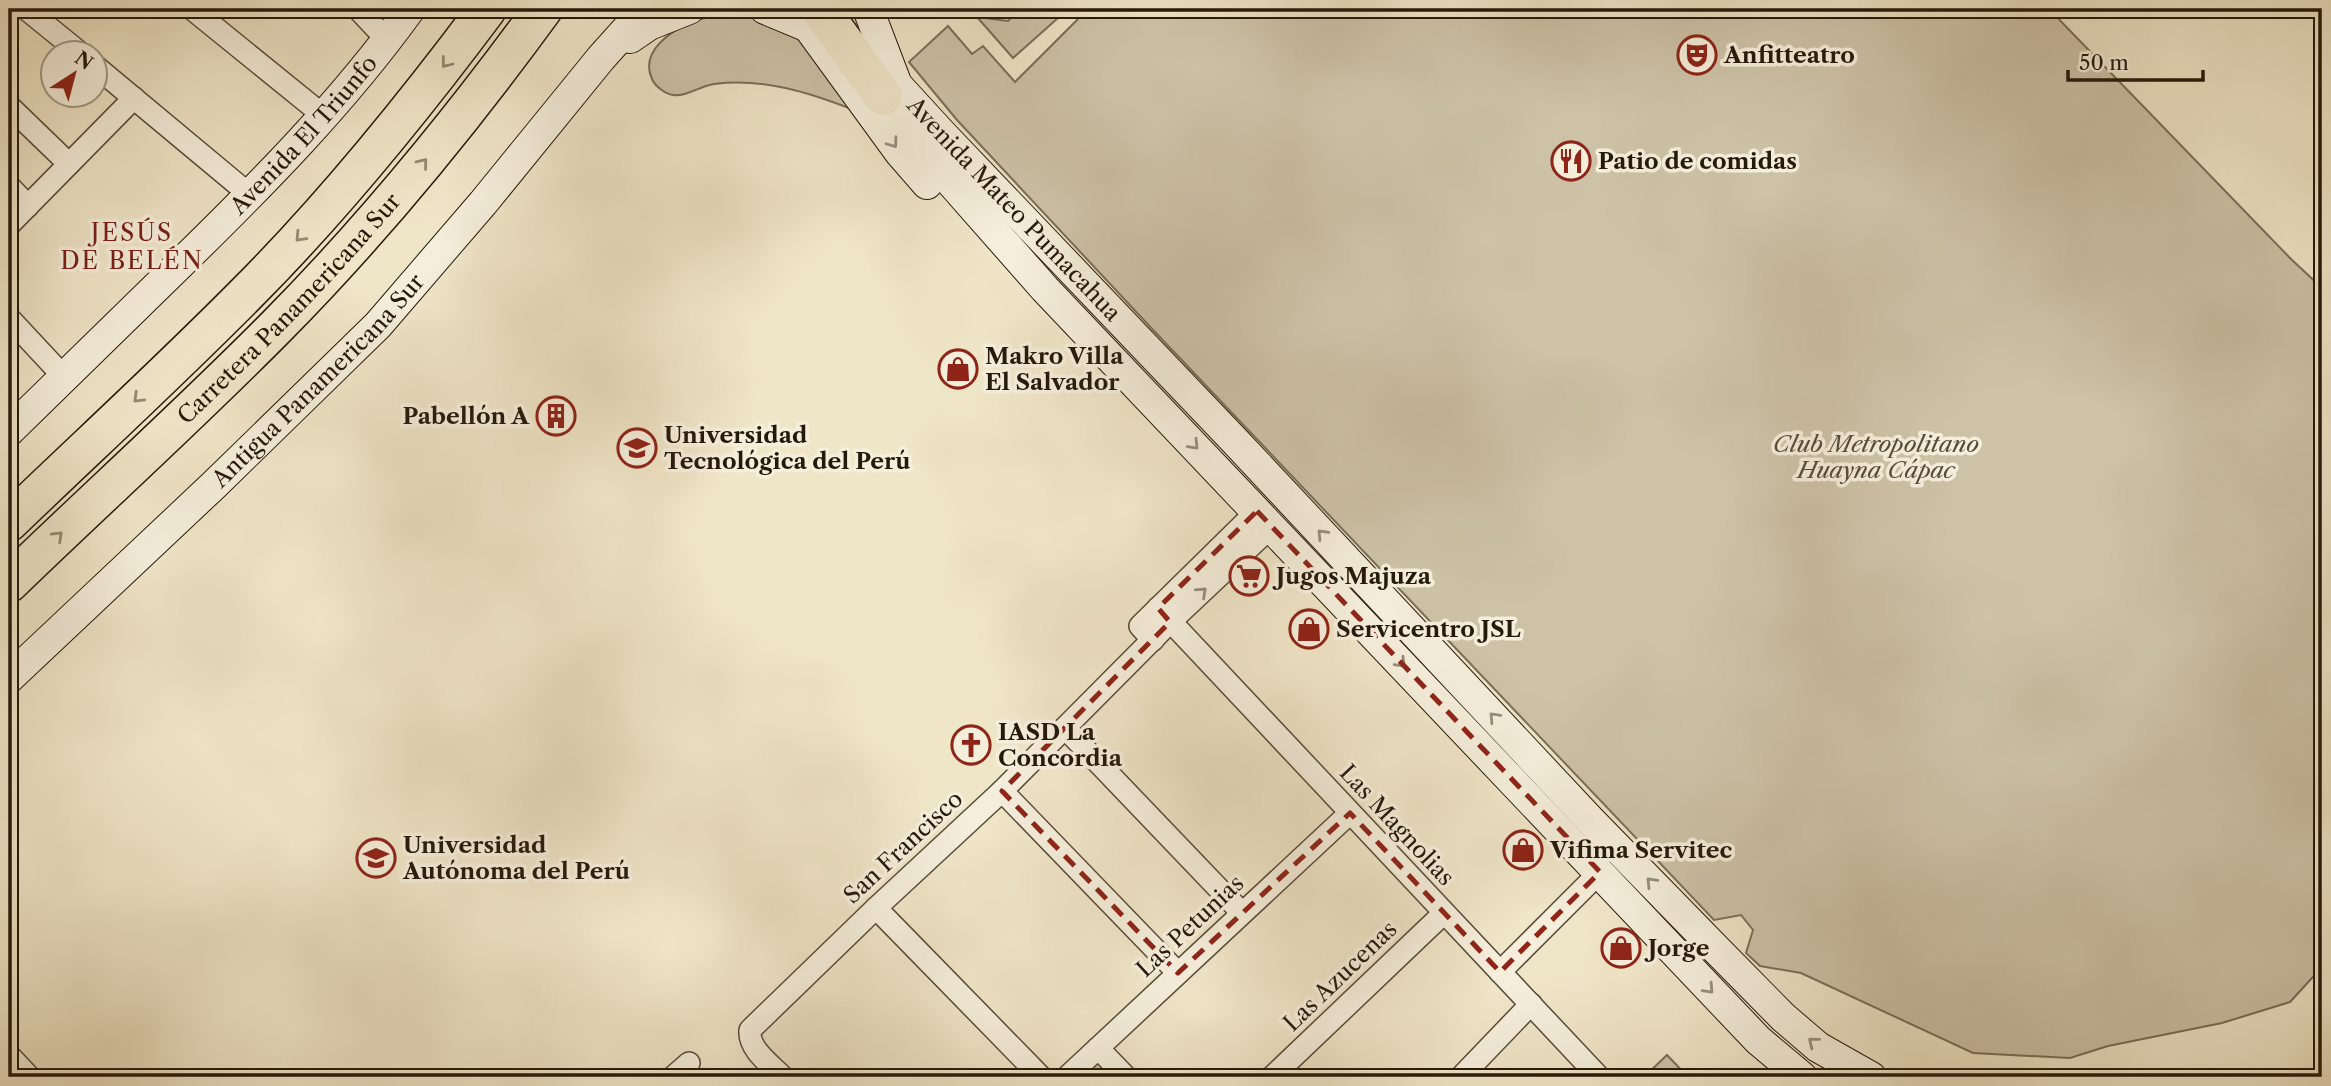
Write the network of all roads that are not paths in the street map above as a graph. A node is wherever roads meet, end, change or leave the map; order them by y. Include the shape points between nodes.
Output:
1 (26, 9) edge
2 (192, 9) edge
3 (358, 9) edge
4 (410, 9) edge
5 (487, 9) edge
6 (543, 9) edge
7 (631, 9) edge
8 (645, 9) edge
9 (689, 9) edge
10 (765, 9) edge
11 (844, 9) edge
12 (868, 9) edge
13 (807, 15) edge
14 (62, 38) edge
15 (388, 40) junction
16 (601, 58) junction
17 (108, 77) edge
18 (890, 90) junction
19 (134, 98) junction
20 (9, 106) edge
21 (324, 116) junction
22 (69, 164) junction
23 (9, 186) edge
24 (250, 195) junction
25 (28, 206) junction
26 (9, 225) edge
27 (9, 318) edge
28 (64, 377) junction
29 (1168, 418) junction
30 (9, 431) edge
31 (1264, 519) junction
32 (9, 522) edge
33 (9, 583) edge
34 (1164, 615) junction
35 (9, 678) edge
36 (1065, 728) junction
37 (1002, 791) junction
38 (1350, 813) junction
39 (1600, 872) junction
40 (876, 908) junction
41 (1444, 913) junction
42 (1242, 914) junction
43 (1500, 972) junction
44 (1178, 973) junction
45 (1531, 1004) junction
46 (1098, 1048) junction
47 (9, 1059) edge
48 (689, 1063) dead end
49 (1468, 1071) edge
50 (26, 1077) edge
51 (673, 1077) edge
52 (783, 1077) edge
53 (1041, 1077) edge
54 (1067, 1077) edge
55 (1126, 1077) edge
56 (1272, 1077) edge
57 (1599, 1077) edge
58 (1802, 1077) edge
59 (1871, 1077) edge

1 - 14 street
2 - 21 street
3 - 15 street
4 - 15 main road, Avenida El Triunfo
5 -> 32 highway, Carretera Panamericana Sur via 312,225
33 -> 6 highway, Carretera Panamericana Sur via 277,326 463,115
7 - 16 main road, Antigua Panamericana Sur
8 - 16 main road, Antigua Panamericana Sur
9 - 16 main road via 649,25
10 - 13 main road
11 - 18 highway
12 - 18 main road
13 - 18 highway
13 -> 29 main road via 900,153 929,187 1115,383
15 - 21 main road, Avenida El Triunfo
16 - 35 main road, Antigua Panamericana Sur via 379,325
17 - 19 street
18 - 29 main road, Avenida Mateo Pumacahua via 942,172
59 -> 18 main road, Avenida Mateo Pumacahua via 1818,1047 1783,1017 1234,440
19 - 22 street
19 - 24 street
20 - 22 street
21 - 24 main road, Avenida El Triunfo
22 - 25 street
23 - 25 street
24 - 28 main road, Avenida El Triunfo
25 - 26 street
27 - 28 street
28 - 30 main road, Avenida El Triunfo
29 -> 31 main road, Avenida Mateo Pumacahua
31 - 34 street, San Francisco
31 -> 39 main road, Avenida Mateo Pumacahua
34 - 36 street, San Francisco
34 - 38 street, Las Magnolias
36 - 37 street, San Francisco
36 - 42 street
37 - 40 street, San Francisco
37 - 44 street
38 - 41 street, Las Magnolias
38 - 42 street, Las Petunias
39 - 43 street
39 -> 58 main road, Avenida Mateo Pumacahua via 1758,1040
40 - 52 street, San Francisco via 750,1030 753,1047
40 - 53 street
41 - 43 street, Las Magnolias
41 - 56 street, Las Azucenas
42 - 44 street, Las Petunias
43 - 45 street, Las Magnolias
44 - 46 street, Las Petunias
45 - 49 street
45 - 57 street, Las Magnolias
46 - 54 street, Las Petunias
46 - 55 street
47 - 50 street
48 - 51 street

